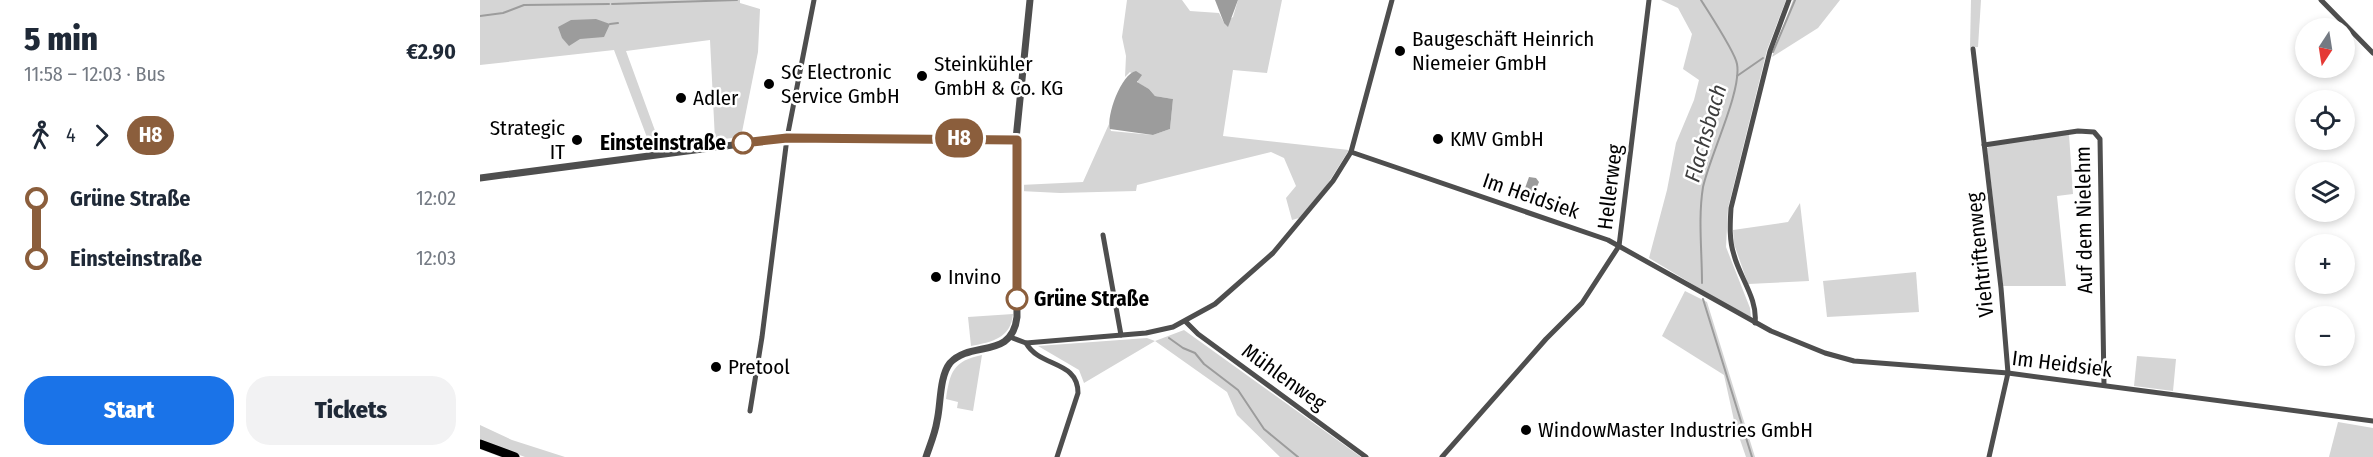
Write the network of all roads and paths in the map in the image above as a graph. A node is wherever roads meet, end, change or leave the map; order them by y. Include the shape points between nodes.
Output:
1 (814, 0) edge
2 (1030, 0) edge
3 (1392, 0) edge
4 (1649, 0) edge
5 (1789, 0) edge
6 (2321, 0) edge
7 (1973, 49) dead end
8 (2373, 53) edge
9 (787, 138) junction
10 (1017, 140) junction
11 (1984, 145) junction
12 (1351, 152) junction
13 (480, 178) edge
14 (1103, 235) dead end
15 (1619, 246) junction
16 (1186, 322) junction
17 (1755, 323) junction
18 (1121, 335) junction
19 (1011, 337) junction
20 (1026, 343) junction
21 (2008, 374) junction
22 (2104, 385) junction
23 (750, 411) dead end
24 (2373, 421) edge
25 (480, 444) edge
26 (480, 450) edge
27 (500, 457) edge
28 (514, 457) edge
29 (926, 457) edge
30 (1056, 457) edge
31 (1366, 457) edge
32 (1442, 457) edge
33 (1989, 457) edge

1 - 9 street
2 - 10 street
3 - 12 street
4 - 15 street, Hellerweg
5 - 17 street via 1770,51 1731,208 1733,255 1753,303
6 - 8 street
7 - 11 street, Viehtriftenweg
9 - 10 street
9 - 13 street
9 - 23 street
10 - 19 street via 1017,317
11 - 21 street, Viehtriftenweg
11 - 22 street, Auf dem Nielehm via 2078,131 2094,132 2100,139
12 - 15 street, Im Heidsiek
12 - 16 street via 1333,181 1272,253 1215,304
14 - 18 street
15 - 17 street, Im Heidsiek
15 - 32 street, Hellerweg via 1582,303
16 - 18 street via 1162,331
16 - 31 street, Mühlenweg
17 - 21 street, Im Heidsiek via 1796,343 1844,359
18 - 20 street
19 - 20 street
19 - 29 street via 993,347 963,354 950,364
20 - 30 street via 1034,354 1070,372 1078,383
21 - 22 street, Im Heidsiek
21 - 33 street, Viehtriftenweg
22 - 24 street, Im Heidsiek
25 - 28 highway
26 - 27 highway

